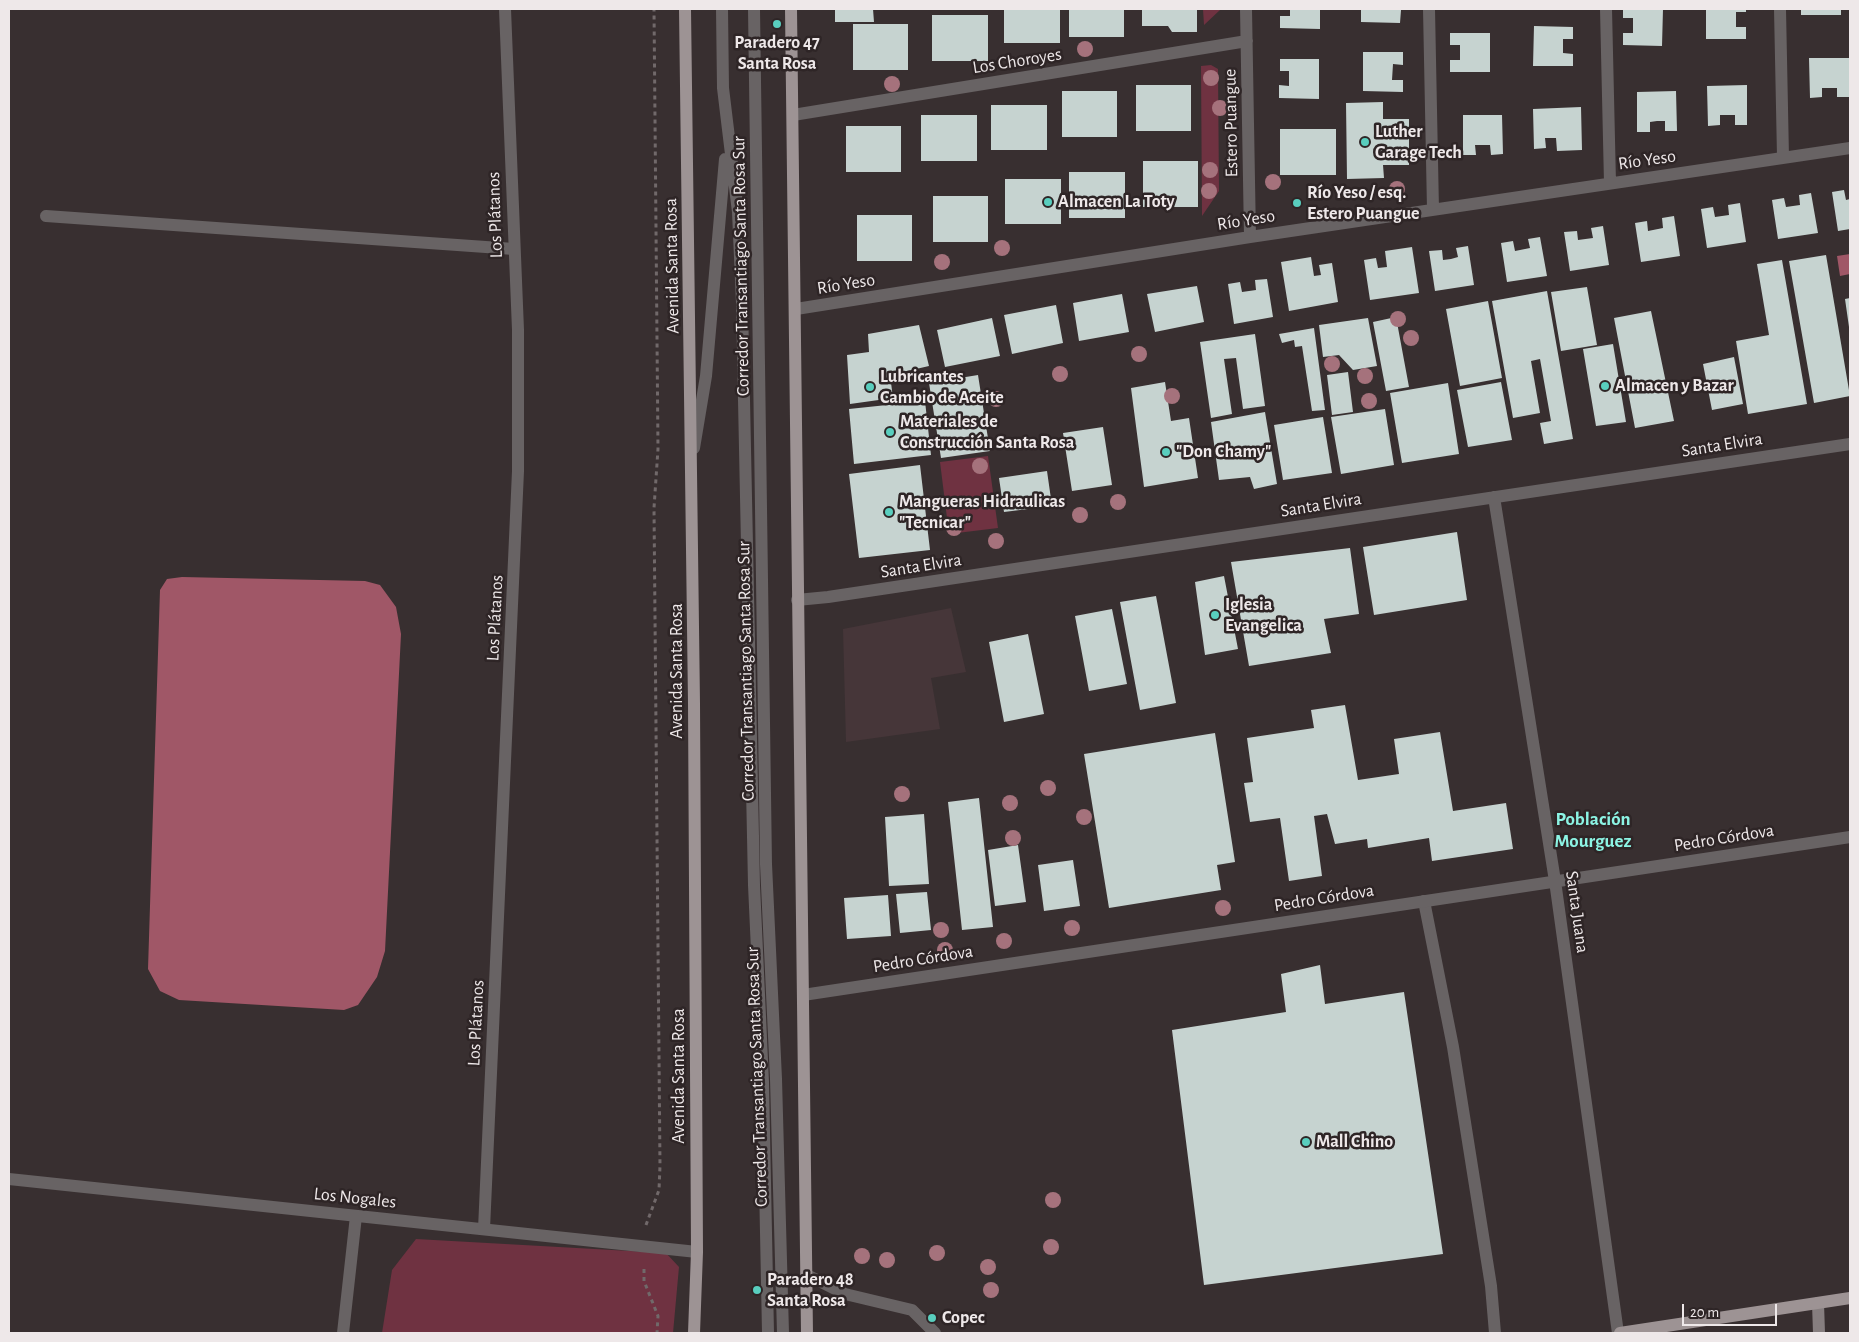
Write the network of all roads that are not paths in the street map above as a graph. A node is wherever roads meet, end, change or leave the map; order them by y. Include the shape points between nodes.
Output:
1 (505, 9) edge
2 (685, 9) edge
3 (722, 9) edge
4 (754, 9) edge
5 (791, 9) edge
6 (1246, 9) edge
7 (1429, 9) edge
8 (1606, 9) edge
9 (1780, 9) edge
10 (1246, 42) junction
11 (792, 115) junction
12 (727, 132) junction
13 (1850, 148) edge
14 (1783, 157) junction
15 (1610, 183) junction
16 (1433, 210) junction
17 (46, 216) dead end
18 (1250, 237) junction
19 (514, 249) junction
20 (796, 309) junction
21 (1850, 444) edge
22 (692, 458) junction
23 (1494, 497) junction
24 (797, 600) junction
25 (1850, 837) edge
26 (1556, 881) junction
27 (1424, 901) junction
28 (803, 995) junction
29 (9, 1179) edge
30 (356, 1216) junction
31 (484, 1229) junction
32 (697, 1252) junction
33 (807, 1276) junction
34 (1850, 1298) edge
35 (1818, 1303) junction
36 (1642, 1332) edge
37 (343, 1333) edge
38 (694, 1333) edge
39 (768, 1333) edge
40 (783, 1333) edge
41 (807, 1333) edge
42 (935, 1333) edge
43 (1496, 1333) edge
44 (1619, 1333) edge
45 (1819, 1333) edge

1 - 19 street, Los Plátanos
2 - 22 main road, Avenida Santa Rosa
3 - 12 street, Corredor Transantiago Santa Rosa Sur
4 - 40 street, Corredor Transantiago Santa Rosa Sur via 766,864
5 - 11 main road
6 - 10 street, Estero Puangue
7 - 16 street
8 - 15 street
9 - 14 street
10 - 11 street, Los Choroyes
10 - 18 street, Estero Puangue
11 - 20 main road
12 - 22 street, Corredor Transantiago Santa Rosa Sur via 708,358
12 - 39 street, Corredor Transantiago Santa Rosa Sur via 738,212 742,303 754,885 763,1082
13 - 14 street, Río Yeso
14 - 15 street, Río Yeso
15 - 16 street, Río Yeso
16 - 18 street, Río Yeso
17 - 19 street
18 - 20 street, Río Yeso
19 - 31 street, Los Plátanos via 519,410 516,532
20 - 24 main road
21 - 23 street, Santa Elvira
22 - 32 main road, Avenida Santa Rosa
23 - 24 street, Santa Elvira
23 - 26 street, Santa Juana
24 - 28 main road
25 - 26 street, Pedro Córdova
26 - 27 street, Pedro Córdova
26 - 44 street, Santa Juana
27 - 28 street, Pedro Córdova
27 - 43 street via 1453,1046
28 - 33 main road
29 - 30 street, Los Nogales
30 - 31 street, Los Nogales
30 - 37 street
31 - 32 street, Los Nogales
32 - 38 main road, Avenida Santa Rosa
33 - 41 main road
33 - 42 street via 845,1294 912,1310
34 - 35 main road
35 - 36 main road
35 - 45 street
36 - 44 main road

